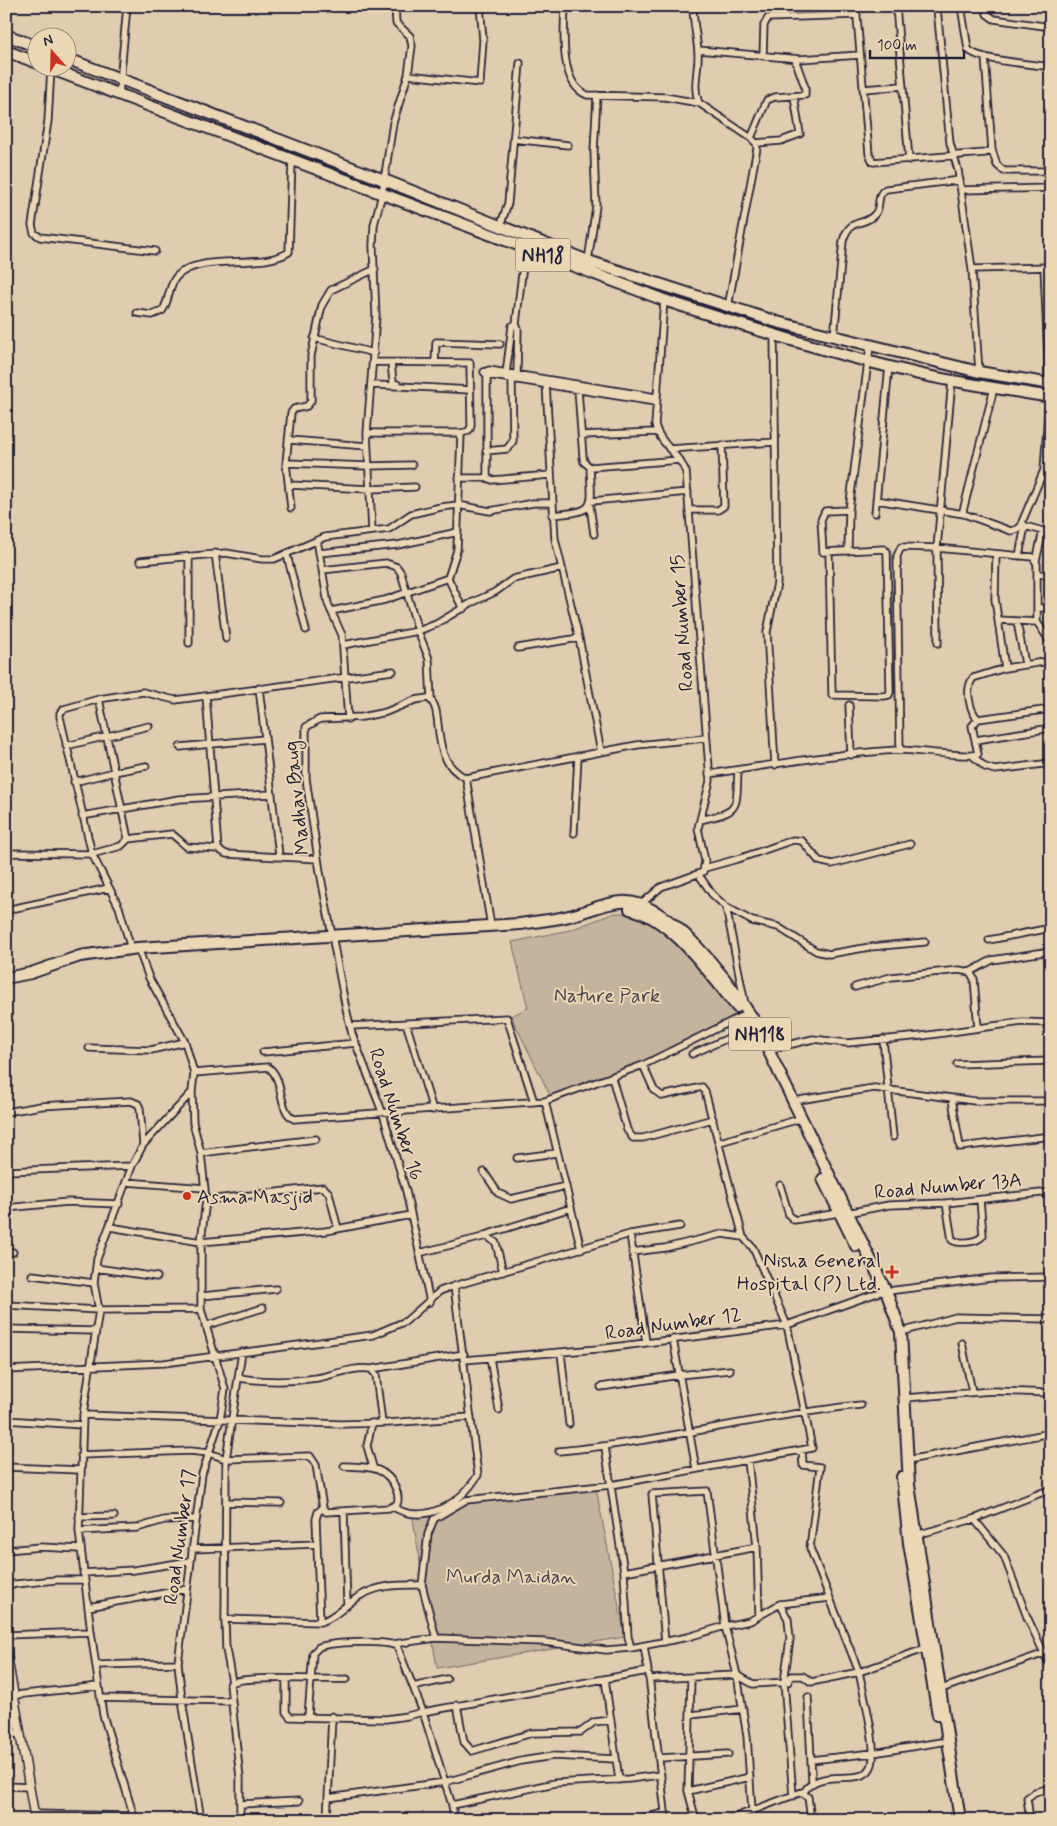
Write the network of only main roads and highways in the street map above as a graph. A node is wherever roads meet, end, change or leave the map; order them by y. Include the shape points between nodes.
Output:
1 (6, 35) edge
2 (28, 43) edge
3 (6, 51) edge
4 (28, 59) edge
5 (78, 63) edge
6 (77, 78) edge
7 (630, 274) junction
8 (626, 286) junction
9 (1050, 383) edge
10 (1050, 397) edge
11 (638, 907) junction
12 (333, 939) junction
13 (136, 950) junction
14 (6, 978) edge
15 (6, 983) edge
16 (745, 1012) junction
17 (843, 1213) junction
18 (883, 1292) junction
19 (930, 1647) junction
20 (6, 1650) edge
21 (8, 1659) edge
22 (35, 1817) edge
23 (953, 1820) edge
24 (960, 1820) edge

1 - 2 highway
3 - 4 highway
5 - 7 highway, NH18 via 588,261
6 - 8 highway, NH18
7 - 8 highway
7 - 9 highway, NH18 via 728,307 834,337 979,372
8 - 10 highway, NH18 via 774,335 866,360 952,380
11 - 12 highway, NH118 via 610,909 556,926
11 - 12 highway, NH118 via 622,902 558,919
11 - 16 highway, NH118 via 654,910 682,931
12 - 13 highway, NH118
13 - 14 highway, NH118 via 80,956
13 - 15 highway, NH118 via 82,961
16 - 17 highway, NH118
16 - 17 highway, NH118 via 793,1101
17 - 18 highway, NH118
18 - 19 highway, NH118 via 896,1341 904,1508
18 - 19 highway, NH118 via 901,1332 908,1460
19 - 23 highway, NH118
19 - 24 highway, NH118 via 941,1689
20 - 21 main road
21 - 22 main road

